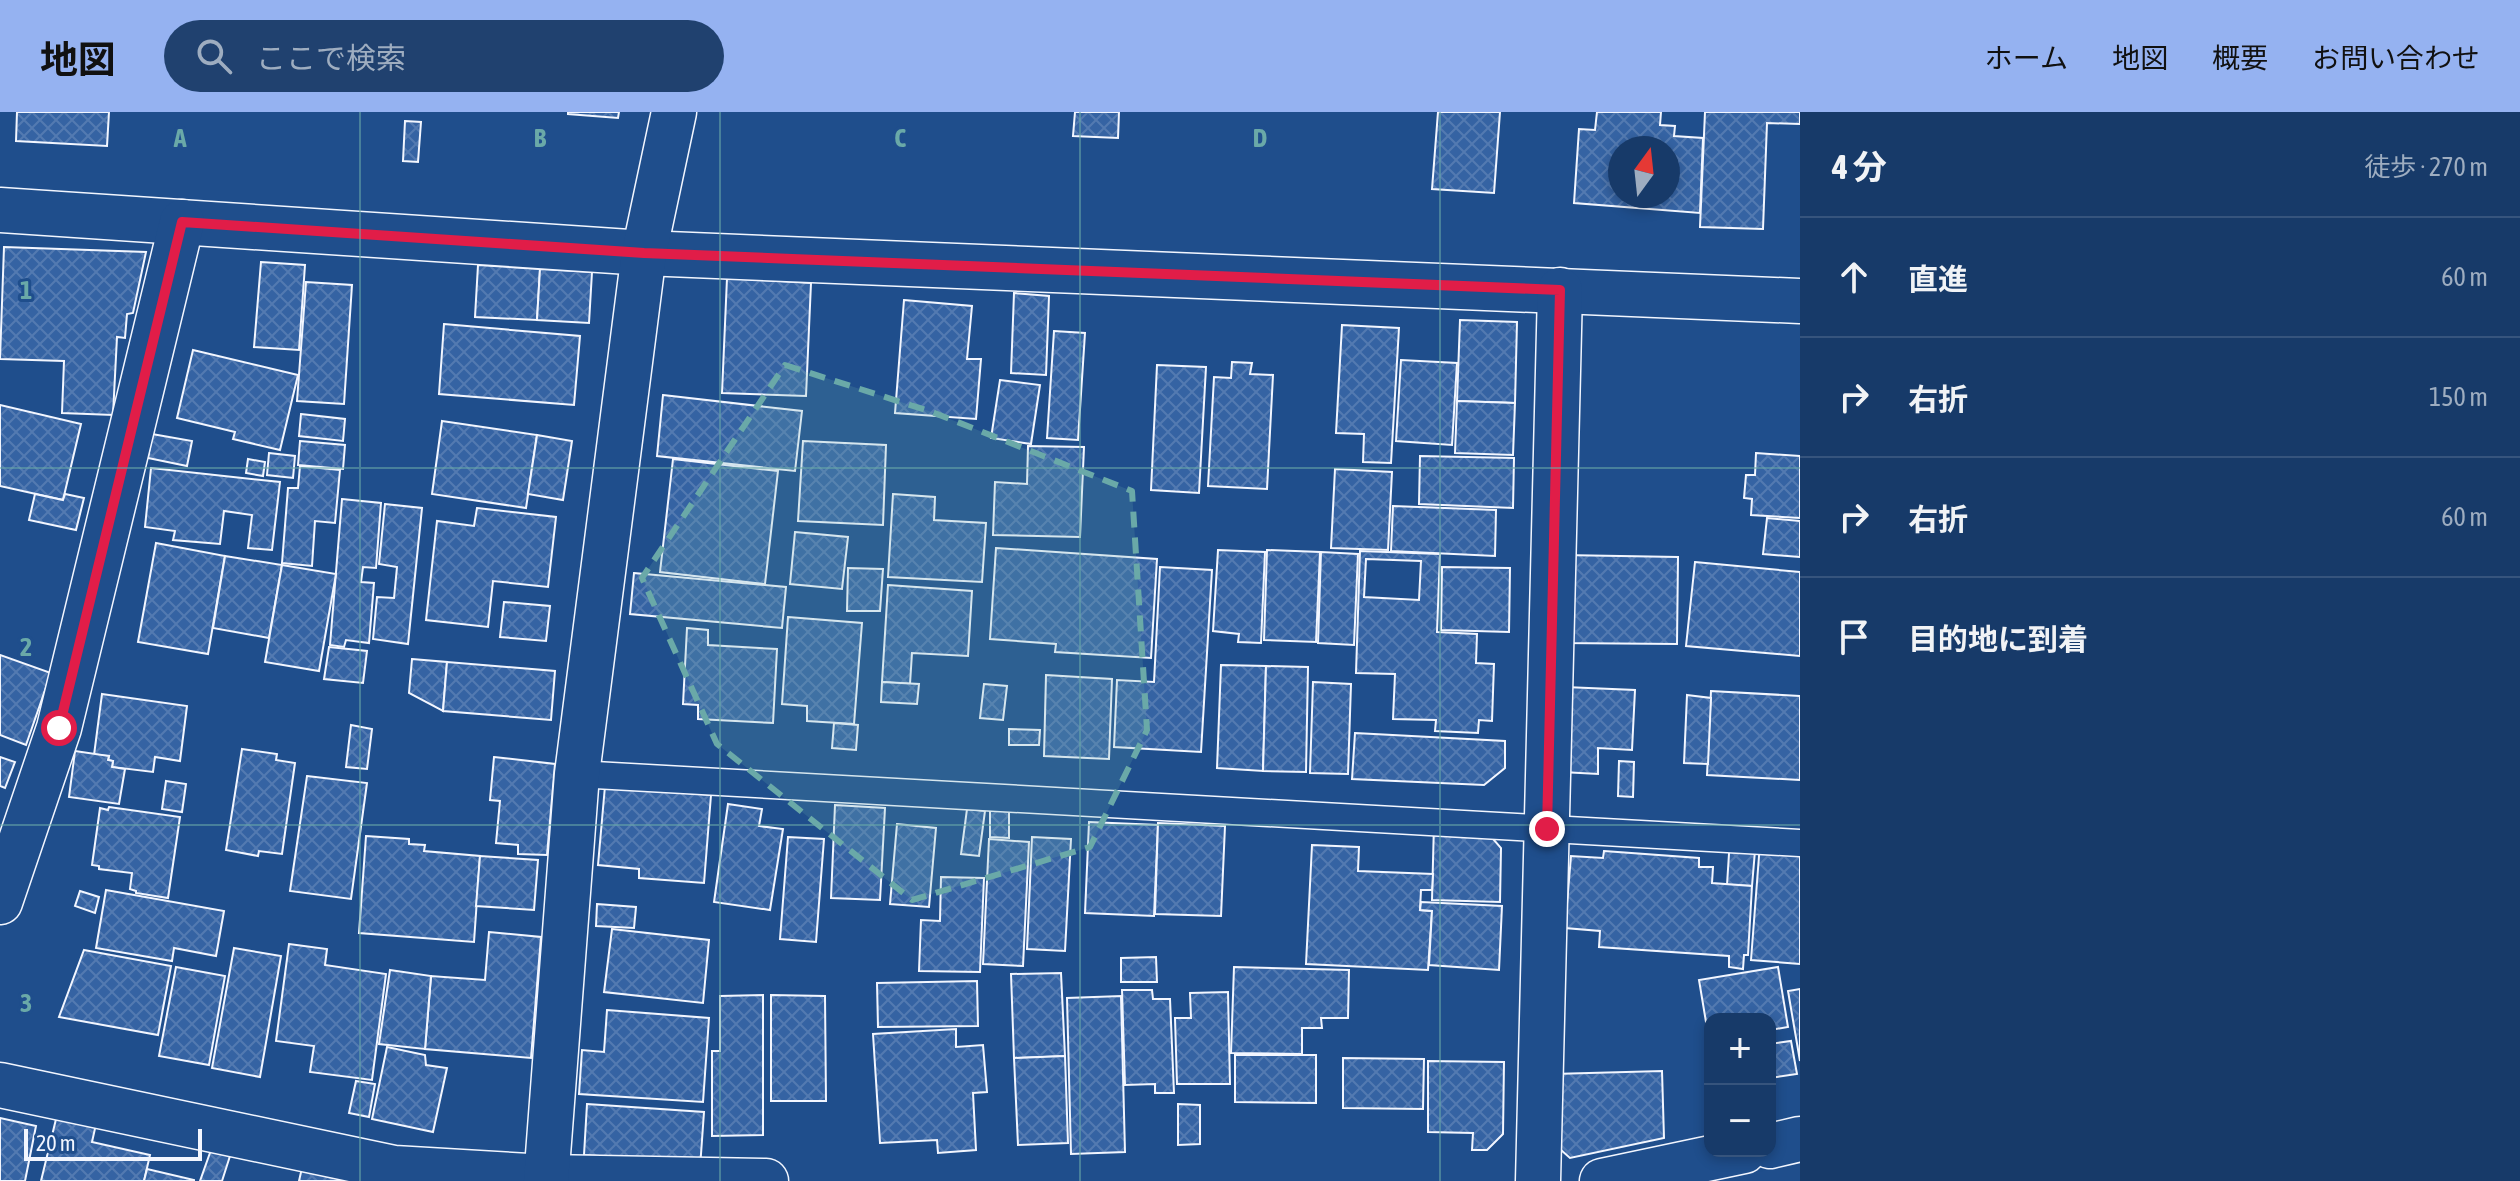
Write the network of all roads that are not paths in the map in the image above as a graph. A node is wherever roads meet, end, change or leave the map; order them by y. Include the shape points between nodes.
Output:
1 (674, 112) edge
2 (0, 210) edge
3 (182, 222) junction
4 (644, 253) junction
5 (1560, 290) junction
6 (1800, 301) edge
7 (577, 774) junction
8 (1547, 829) junction
9 (1800, 843) edge
10 (0, 902) edge
11 (0, 1085) edge
12 (1800, 1139) edge
13 (1776, 1145) edge
14 (1716, 1157) edge
15 (546, 1179) edge
16 (766, 1181) edge
17 (1538, 1181) edge
18 (1602, 1181) edge

1 - 4 street
2 - 3 street
3 - 4 street
3 - 10 street via 59,728
4 - 5 street
4 - 7 street
5 - 6 street
5 - 8 street
7 - 8 lane
7 - 15 street
8 - 9 lane
8 - 17 street
11 - 15 street via 394,1168
12 - 13 street
14 - 18 street
15 - 16 street

